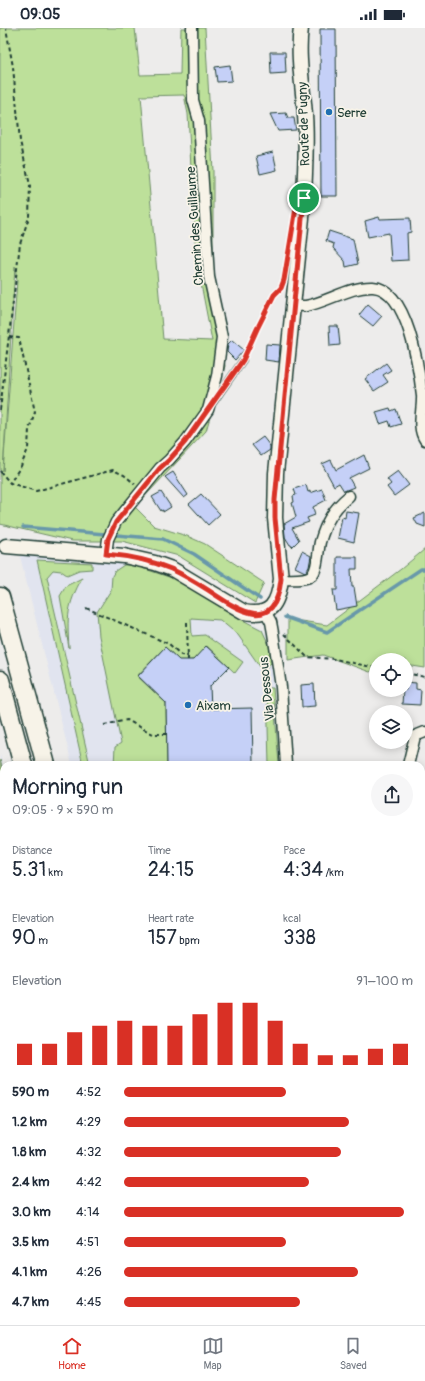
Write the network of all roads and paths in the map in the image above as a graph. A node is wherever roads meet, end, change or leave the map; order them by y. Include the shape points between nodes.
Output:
1 (6, 28) edge
2 (192, 28) edge
3 (301, 28) edge
4 (282, 284) dead end
5 (293, 306) junction
6 (9, 337) junction
7 (243, 360) joint
8 (0, 410) edge
9 (208, 410) junction
10 (425, 440) edge
11 (0, 471) edge
12 (10, 483) junction
13 (143, 489) junction
14 (349, 496) dead end
15 (6, 546) dead end
16 (106, 554) junction
17 (281, 579) junction
18 (0, 597) edge
19 (86, 608) dead end
20 (265, 611) junction
21 (187, 622) dead end
22 (273, 633) junction
23 (188, 656) junction
24 (188, 660) dead end
25 (369, 666) edge
26 (413, 674) edge
27 (425, 677) edge
28 (0, 680) edge
29 (104, 725) dead end
30 (425, 732) edge
31 (169, 734) dead end
32 (22, 761) edge
33 (45, 761) edge
34 (286, 761) edge
35 (409, 761) edge

1 - 6 path via 13,67 20,141 30,186 29,217 20,244
2 - 9 street, Chemin des Guillaume via 193,100 199,121 209,277 222,337 217,376
3 - 5 street, Route de Pugny via 300,58 306,161
4 - 7 path via 274,295
5 - 10 street via 306,306 360,289 375,287 390,294 408,325 417,362 422,397 420,421
5 - 17 street, Route de Pugny via 275,500
6 - 8 path
6 - 12 path via 19,338 35,412 29,429 28,449
7 - 9 lane
9 - 13 street, Chemin des Guillaume via 185,442
11 - 12 path
12 - 13 path via 36,491 113,470
13 - 16 street, Chemin des Guillaume via 116,522 108,539
14 - 17 street via 338,505 329,519 312,575 306,578
15 - 16 street
16 - 20 street via 140,559 172,570 244,612 253,614
17 - 20 street, Route de Pugny via 274,604
18 - 33 highway
19 - 23 path via 169,644 181,656
20 - 22 street, Via Dessous
21 - 23 path
22 - 25 path via 283,632 307,657 335,659
22 - 34 street, Via Dessous
23 - 24 path
26 - 27 path
28 - 32 highway
29 - 31 path via 127,720 153,734
30 - 35 street via 415,736

